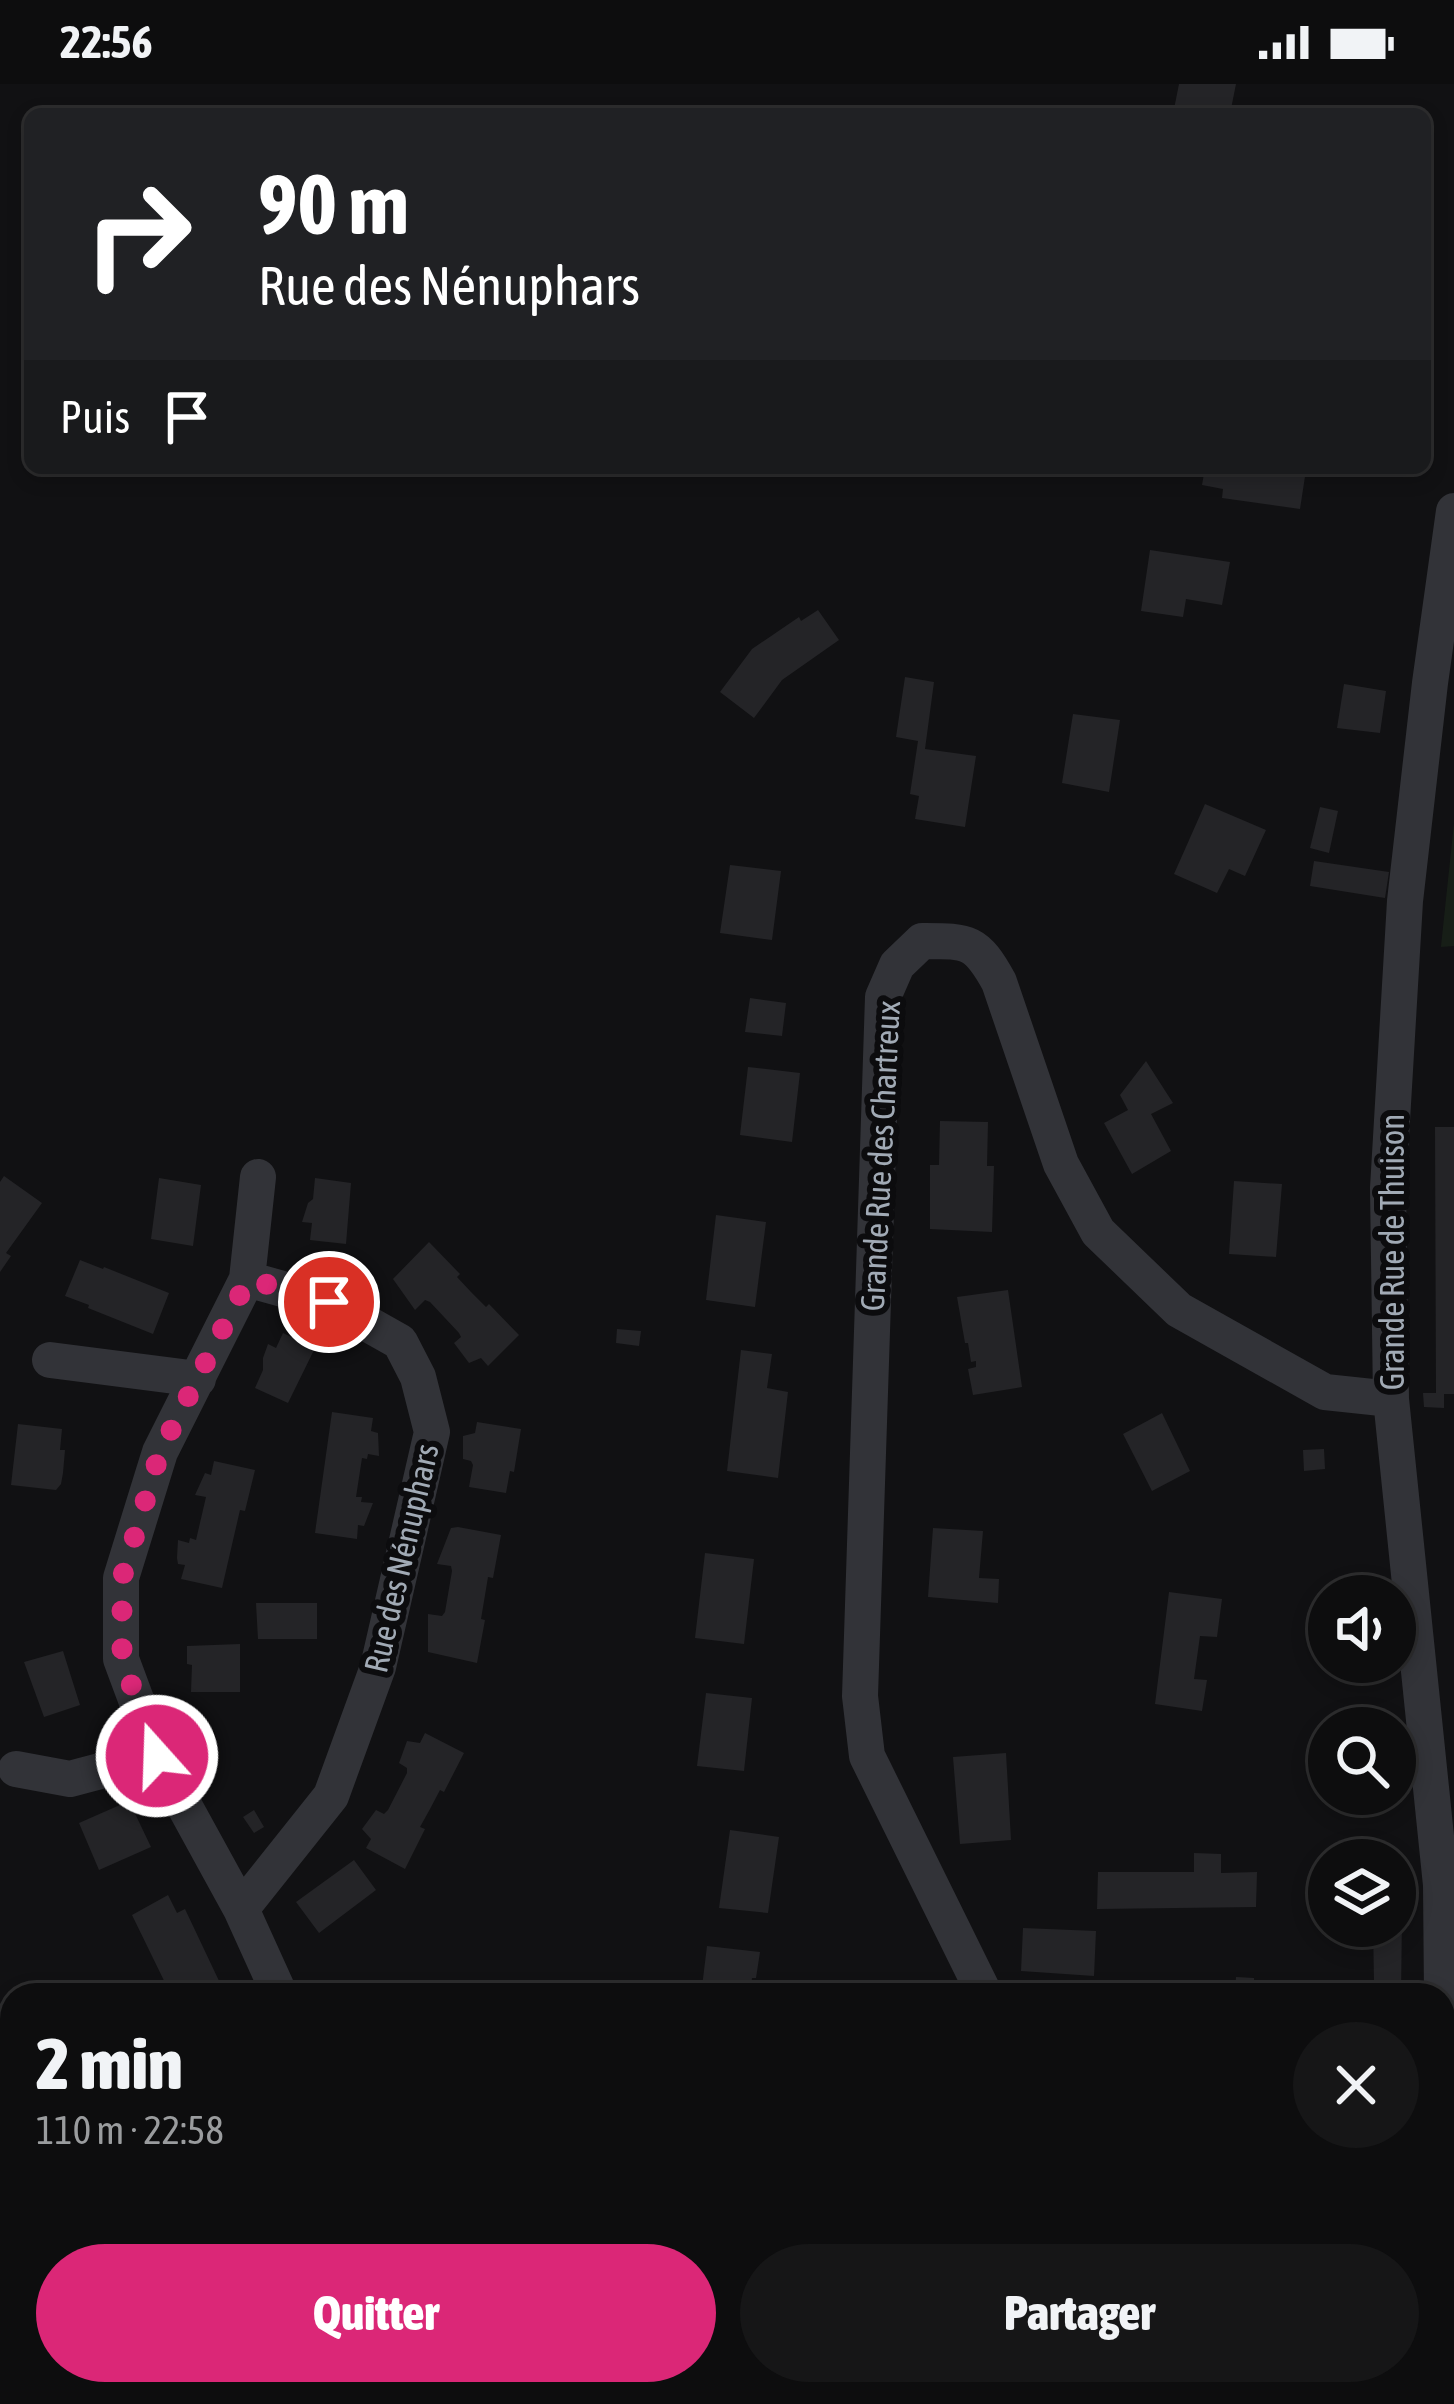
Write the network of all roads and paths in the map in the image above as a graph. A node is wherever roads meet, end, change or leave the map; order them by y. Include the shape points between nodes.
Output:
1 (1454, 511) edge
2 (258, 1177) dead end
3 (248, 1279) junction
4 (50, 1360) dead end
5 (197, 1378) junction
6 (1390, 1399) junction
7 (157, 1756) junction
8 (16, 1769) dead end
9 (241, 1909) junction
10 (275, 1983) edge
11 (980, 1983) edge
12 (1442, 1983) edge

1 - 6 street, Grande Rue de Thuison via 1405,902 1388,1188
2 - 3 street
3 - 5 street
3 - 9 street, Rue des Nénuphars via 329,1302 400,1342 432,1432 379,1667 332,1796
4 - 5 street
5 - 7 street via 160,1452 122,1578 122,1659
6 - 11 street, Grande Rue des Chartreux via 1325,1392 1179,1310 1098,1232 1061,1165 984,956 961,941 922,941 897,965 883,997 860,1696 867,1756
6 - 12 street, Grande Rue de Thuison via 1441,1885
7 - 8 street via 70,1779
7 - 9 street
9 - 10 street

